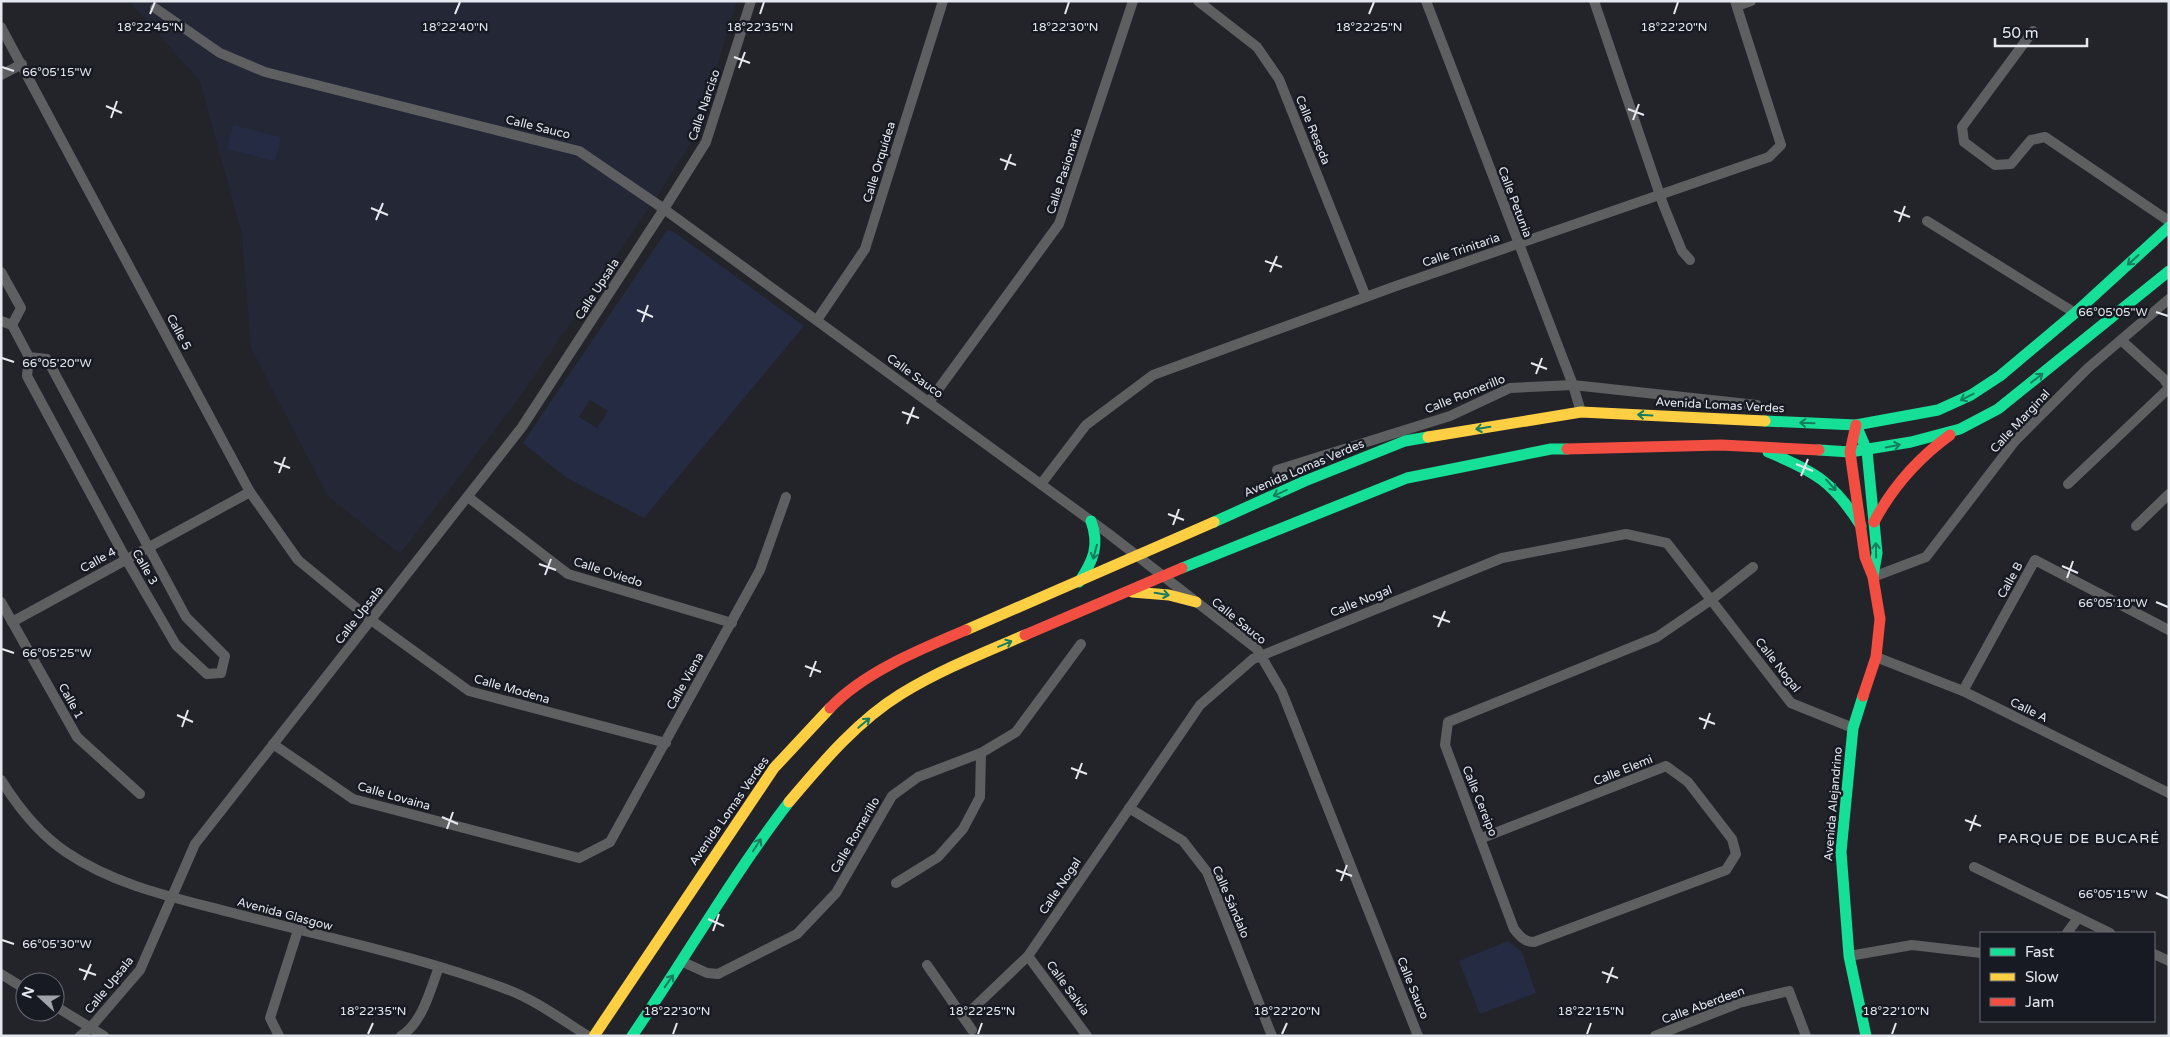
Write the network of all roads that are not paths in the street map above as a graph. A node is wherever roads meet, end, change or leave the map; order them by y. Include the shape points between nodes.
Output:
1 (751, 1) edge
2 (943, 1) edge
3 (1132, 1) edge
4 (1198, 1) edge
5 (1426, 1) edge
6 (1594, 1) edge
7 (1751, 1) edge
8 (1736, 4) edge
9 (155, 8) dead end
10 (1, 27) edge
11 (2033, 31) dead end
12 (22, 64) junction
13 (1, 75) edge
14 (1660, 193) junction
15 (664, 210) junction
16 (1927, 221) dead end
17 (2169, 221) edge
18 (2169, 227) edge
19 (1518, 244) junction
20 (1690, 260) dead end
21 (2169, 271) edge
22 (1, 272) edge
23 (1366, 297) junction
24 (2169, 299) edge
25 (2075, 313) junction
26 (817, 320) junction
27 (1, 321) edge
28 (12, 326) junction
29 (2121, 340) junction
30 (29, 357) junction
31 (1573, 384) junction
32 (2169, 388) edge
33 (929, 402) junction
34 (1757, 405) dead end
35 (1581, 412) junction
36 (1856, 425) junction
37 (1960, 429) junction
38 (1757, 447) junction
39 (1866, 451) junction
40 (1850, 452) junction
41 (1277, 470) dead end
42 (1041, 484) junction
43 (2068, 484) dead end
44 (250, 492) junction
45 (2169, 494) edge
46 (468, 497) junction
47 (786, 497) dead end
48 (1091, 521) junction
49 (1874, 522) junction
50 (1860, 526) junction
51 (2136, 526) dead end
52 (148, 547) junction
53 (1137, 557) junction
54 (126, 559) junction
55 (1753, 566) dead end
56 (1162, 576) junction
57 (1873, 577) junction
58 (1079, 582) junction
59 (1127, 592) junction
60 (1711, 600) junction
61 (1, 602) edge
62 (1196, 602) junction
63 (371, 620) junction
64 (12, 622) junction
65 (732, 623) junction
66 (2169, 630) edge
67 (1082, 644) dead end
68 (1261, 655) junction
69 (1876, 657) junction
70 (1963, 692) junction
71 (1853, 728) junction
72 (666, 743) junction
73 (273, 744) junction
74 (981, 753) junction
75 (1, 780) edge
76 (2169, 793) edge
77 (140, 794) dead end
78 (1128, 808) junction
79 (1482, 838) junction
80 (1736, 854) joint
81 (580, 857) joint
82 (1974, 867) dead end
83 (896, 883) dead end
84 (172, 897) junction
85 (2078, 918) junction
86 (298, 930) junction
87 (2069, 932) edge
88 (2108, 932) edge
89 (1980, 953) edge
90 (2155, 954) edge
91 (1028, 956) junction
92 (1849, 956) junction
93 (2169, 961) edge
94 (682, 962) junction
95 (927, 965) dead end
96 (439, 967) junction
97 (1, 974) edge
98 (15, 982) edge
99 (65, 1012) edge
100 (964, 1017) junction
101 (91, 1028) junction
102 (972, 1030) dead end
103 (80, 1036) edge
104 (104, 1036) edge
105 (279, 1036) edge
106 (401, 1036) edge
107 (588, 1036) edge
108 (594, 1036) edge
109 (632, 1036) edge
110 (1087, 1036) edge
111 (1272, 1036) edge
112 (1418, 1036) edge
113 (1655, 1036) edge
114 (1806, 1036) edge
115 (1866, 1036) edge

1 - 15 street, Calle Narciso via 706,142
2 - 26 street, Calle Orquídea via 865,249
3 - 33 street, Calle Pasionaria via 1059,224
4 - 23 street, Calle Reseda via 1256,46 1279,79
5 - 19 street, Calle Petunia
6 - 14 street
7 - 8 street
8 - 14 street, Calle Trinitaria via 1781,145 1769,157
9 - 15 street, Calle Sauco via 220,53 265,72 579,150
10 - 12 street, Calle 5
11 - 17 street via 1962,127 1964,142 1995,165 2011,164 2031,140 2046,137
12 - 13 street
12 - 44 street, Calle 5
14 - 19 street, Calle Trinitaria
14 - 20 street via 1682,251
15 - 26 street, Calle Sauco
15 - 46 street, Calle Upsala via 522,427
16 - 25 street
18 -> 25 main road, Avenida Lomas Verdes
19 - 23 street, Calle Trinitaria
19 - 31 street, Calle Petunia
37 -> 21 main road via 1998,409
22 - 28 street via 20,308
23 - 42 street, Calle Trinitaria via 1153,375 1086,425
24 - 29 street, Calle Marginal
25 -> 36 main road, Avenida Lomas Verdes via 2000,376 1972,395 1938,410
26 - 33 street, Calle Sauco
27 - 28 street
28 - 30 street, Calle 3
29 - 32 street via 2164,379
29 - 57 street, Calle Marginal via 2088,368 2016,441 1926,557
30 - 52 street via 47,359
30 - 54 street, Calle 3 via 27,376
31 - 34 street, Calle Romerillo
31 - 35 street, Calle Petunia
31 - 41 street, Calle Romerillo via 1510,388 1450,416
32 - 43 street
33 - 42 street, Calle Sauco
36 -> 35 main road, Avenida Lomas Verdes
35 -> 53 main road, Avenida Lomas Verdes via 1405,441 1305,481
36 - 39 main road, Avenida Alejandrino
36 - 40 main road, Avenida Alejandrino
39 -> 37 main road
37 - 49 main road via 1902,474
38 - 40 main road
38 -> 50 main road via 1824,478 1849,506
38 - 56 main road via 1551,449 1406,478
39 - 40 main road
39 - 49 main road, Avenida Alejandrino
40 - 50 main road, Avenida Alejandrino
42 - 48 street, Calle Sauco
44 - 52 street, Calle 4
44 - 63 street, Calle 5 via 298,560
45 - 51 street
46 - 63 street, Calle Upsala
46 - 65 street, Calle Oviedo via 568,574
47 - 65 street, Calle Viena via 760,570
48 - 53 street, Calle Sauco
48 -> 58 main road via 1097,535 1096,549
57 -> 49 main road, Avenida Alejandrino via 1877,554
50 - 57 main road, Avenida Alejandrino via 1865,557
52 - 54 street, Calle 4
52 - 54 street, Calle 3 via 186,617 225,656 220,673 207,674 176,645
53 - 56 street, Calle Sauco
53 - 58 main road, Avenida Lomas Verdes
54 - 64 street, Calle 4
55 - 60 street
56 - 59 main road
56 - 62 street, Calle Sauco
57 - 69 main road, Avenida Alejandrino via 1880,619
58 - 108 main road, Avenida Lomas Verdes via 913,652 836,702 774,768
59 -> 62 main road via 1160,594
94 -> 59 main road via 764,834 830,754 863,723 899,695 935,674
60 - 68 street, Calle Nogal via 1667,543 1626,534 1502,558
60 - 71 street, Calle Nogal via 1792,704
60 - 79 street, Calle Cereipo via 1657,637 1448,722 1445,745
61 - 64 street, Calle 1
62 - 68 street, Calle Sauco
63 - 72 street, Calle Modena via 468,691
63 - 73 street, Calle Upsala
64 - 77 street, Calle 1 via 77,738
65 - 72 street, Calle Viena
66 - 70 street, Calle B via 2035,560
67 - 74 street, Calle Romerillo via 1016,732
68 - 78 street, Calle Nogal via 1200,705
68 - 112 street, Calle Sauco via 1282,692
69 - 70 street, Calle A
69 - 71 main road, Avenida Alejandrino
70 - 76 street, Calle A
71 - 92 main road, Avenida Alejandrino via 1840,852
72 - 81 street, Calle Viena via 610,842
73 - 81 street, Calle Lovaina via 353,799
73 - 84 street, Calle Upsala via 195,844
74 - 83 street via 980,797 963,829 938,857
74 - 94 street, Calle Romerillo via 918,777 892,796 836,893 797,934 718,974
75 - 84 street, Avenida Glasgow via 31,821 65,852 117,879
78 - 91 street, Calle Nogal
78 - 111 street, Calle Sándalo via 1183,840 1206,872
79 - 80 street, Calle Elemi via 1666,766 1688,782 1732,839
79 - 80 street, Calle Cereipo via 1514,929 1528,942 1726,870
82 - 85 street
84 - 86 street, Avenida Glasgow
84 - 101 street, Calle Upsala via 140,970
85 - 87 street
85 - 88 street
86 - 96 street, Avenida Glasgow
86 - 105 street via 270,1018
89 - 92 street via 1912,945
90 - 93 street
91 - 100 street, Calle Nogal
91 - 110 street, Calle Salvia
92 - 115 main road, Avenida Alejandrino
109 -> 94 main road
95 - 100 street
96 - 106 street via 426,1003 410,1030
96 - 107 street, Avenida Glasgow via 508,989
97 - 98 street
99 - 101 street
100 - 102 street
101 - 103 street, Calle Upsala
101 - 104 street
113 - 114 street, Calle Aberdeen via 1739,1003 1788,990

